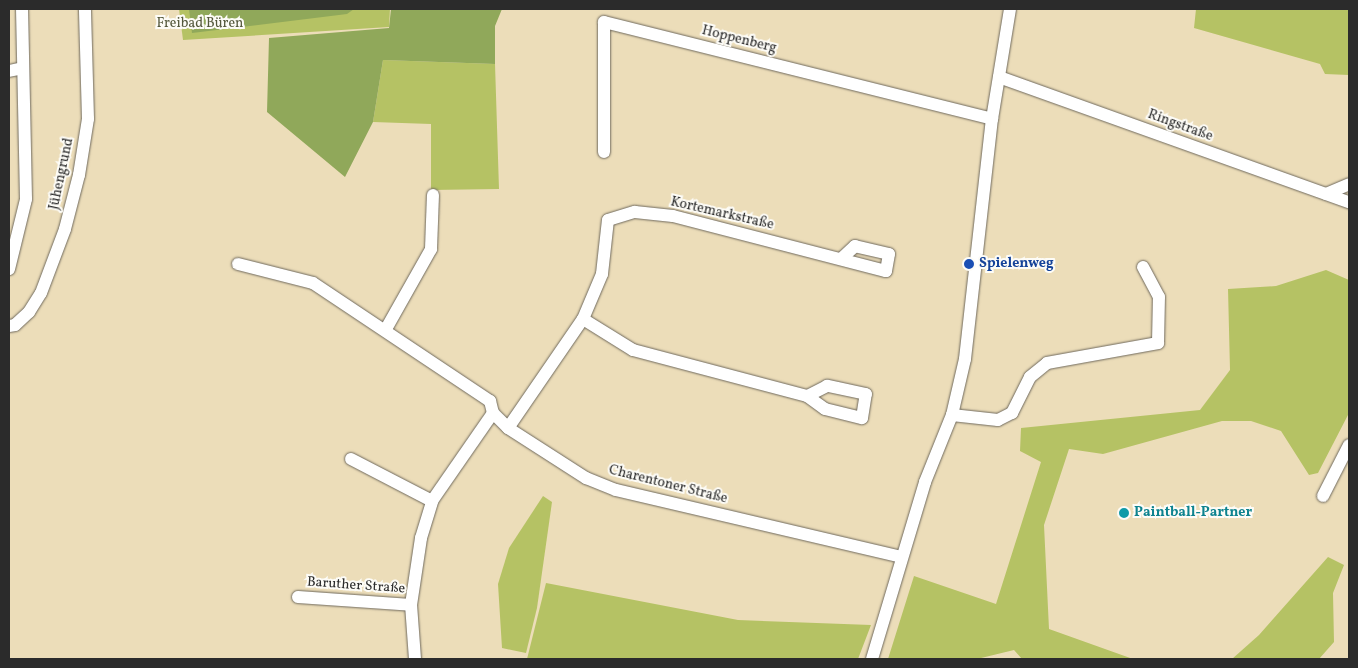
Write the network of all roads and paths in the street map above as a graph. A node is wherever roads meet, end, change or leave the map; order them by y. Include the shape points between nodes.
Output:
1 (22, 9) edge
2 (85, 9) edge
3 (1010, 9) edge
4 (23, 68) junction
5 (9, 71) edge
6 (999, 77) junction
7 (992, 119) junction
8 (604, 152) dead end
9 (1349, 184) edge
10 (1326, 194) junction
11 (433, 195) dead end
12 (1349, 202) edge
13 (841, 259) dead end
14 (238, 264) dead end
15 (1143, 267) dead end
16 (9, 269) edge
17 (583, 319) junction
18 (9, 326) edge
19 (386, 330) junction
20 (807, 396) dead end
21 (493, 413) junction
22 (952, 415) junction
23 (508, 428) junction
24 (1349, 445) edge
25 (351, 458) dead end
26 (1322, 496) dead end
27 (432, 501) junction
28 (901, 557) junction
29 (298, 597) dead end
30 (411, 605) junction
31 (415, 659) edge
32 (872, 659) edge

1 - 4 street
2 - 18 street, Jühengrund via 88,119 79,175 66,229 41,293 29,312 15,325
3 - 6 street
4 - 5 street
4 - 16 street via 26,199
6 - 7 street
6 - 10 street, Ringstraße
7 - 8 street, Hoppenberg via 604,22
7 - 22 street via 965,359
9 - 10 street
10 - 12 street, Ringstraße
11 - 19 street via 431,249
13 - 17 street, Kortemarkstraße via 673,216 635,212 608,220 602,274
14 - 19 street, Charentoner Straße via 313,283
15 - 22 street via 1159,297 1158,343 1047,363 1030,377 1012,413 998,420
17 - 20 street via 633,350
17 - 23 street, Kortemarkstraße
19 - 21 street, Charentoner Straße via 490,401
21 - 23 street, Charentoner Straße
21 - 27 street, Baruther Straße
22 - 28 street via 925,482
23 - 28 street, Charentoner Straße via 586,478 616,490
24 - 26 street
25 - 27 street
27 - 30 street, Baruther Straße via 421,538
28 - 32 street
29 - 30 street, Baruther Straße
30 - 31 street, Baruther Straße

